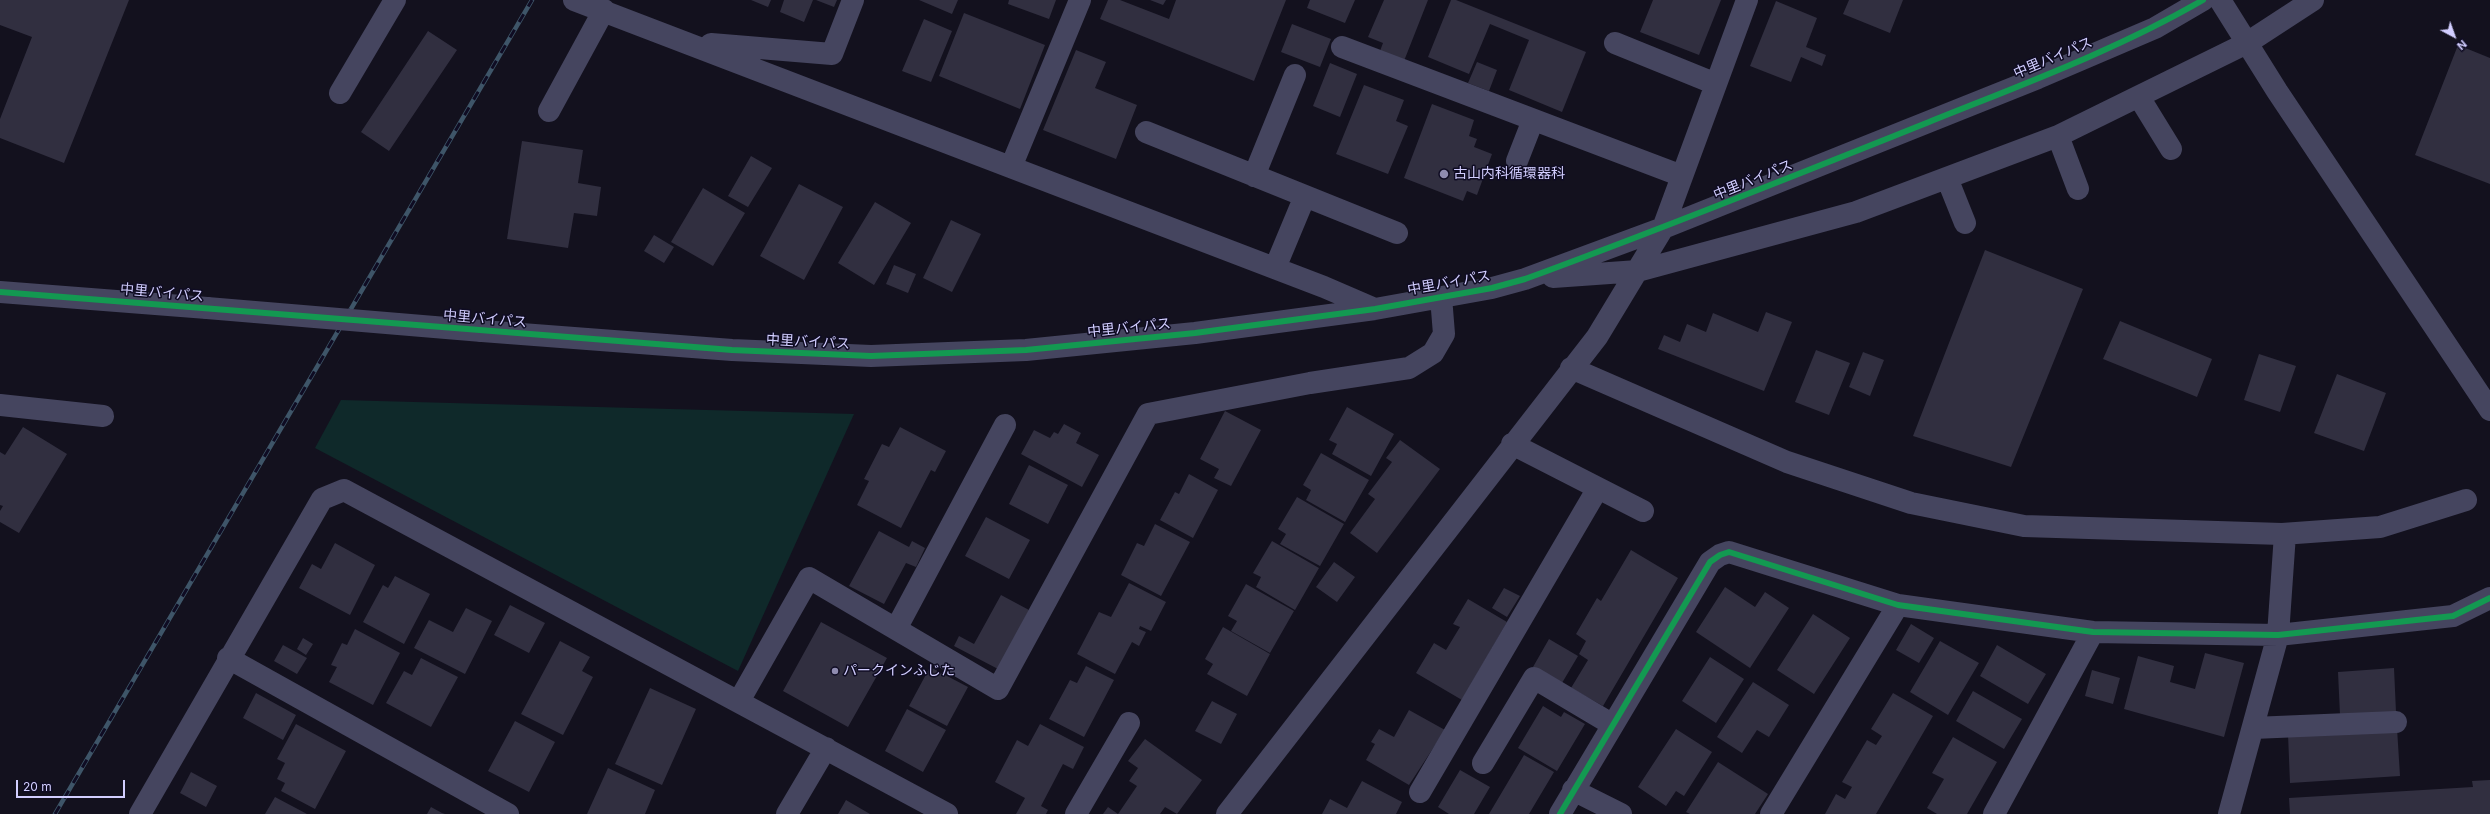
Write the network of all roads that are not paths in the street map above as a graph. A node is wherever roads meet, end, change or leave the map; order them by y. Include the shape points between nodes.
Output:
1 (396, 0) edge
2 (574, 0) edge
3 (853, 0) edge
4 (1080, 0) edge
5 (1747, 0) edge
6 (2203, 0) edge
7 (2220, 0) edge
8 (2313, 0) edge
9 (604, 10) junction
10 (685, 42) junction
11 (1615, 43) dead end
12 (2247, 43) junction
13 (1342, 47) dead end
14 (1295, 75) dead end
15 (1716, 84) junction
16 (340, 93) dead end
17 (2139, 97) junction
18 (549, 111) dead end
19 (1533, 120) junction
20 (1146, 132) dead end
21 (2058, 136) junction
22 (2171, 149) dead end
23 (1517, 161) dead end
24 (1011, 167) junction
25 (1254, 176) junction
26 (1682, 176) junction
27 (1947, 178) junction
28 (2078, 189) dead end
29 (1305, 196) junction
30 (1965, 223) dead end
31 (1663, 228) junction
32 (1397, 233) dead end
33 (1275, 268) junction
34 (1638, 271) junction
35 (1525, 279) junction
36 (0, 292) edge
37 (1441, 297) junction
38 (1375, 309) junction
39 (1571, 368) junction
40 (0, 406) edge
41 (2490, 410) edge
42 (103, 416) dead end
43 (1005, 424) dead end
44 (1512, 444) junction
45 (1598, 488) junction
46 (2466, 500) dead end
47 (1643, 510) dead end
48 (2285, 534) junction
49 (2490, 598) edge
50 (1898, 605) junction
51 (896, 629) junction
52 (2093, 632) junction
53 (2278, 635) junction
54 (228, 658) junction
55 (739, 701) junction
56 (2396, 722) dead end
57 (1129, 723) dead end
58 (1613, 725) junction
59 (2253, 728) junction
60 (826, 748) junction
61 (1483, 763) dead end
62 (1573, 790) junction
63 (1420, 792) dead end
64 (140, 814) edge
65 (508, 814) edge
66 (788, 814) edge
67 (947, 814) edge
68 (1076, 814) edge
69 (1227, 814) edge
70 (1560, 814) edge
71 (1622, 814) edge
72 (1771, 814) edge
73 (1994, 814) edge
74 (2229, 814) edge

1 - 16 street
2 - 9 street
3 - 10 street via 832,54
4 - 24 street
5 - 15 street
6 - 31 street, 中里バイパス via 2155,28 2038,78
7 - 12 street
8 - 12 street, 中里バイパス
9 - 10 street
9 - 18 street
10 - 24 street
11 - 15 street
12 - 17 street, 中里バイパス
12 - 41 street
13 - 19 street
14 - 25 street
15 - 26 street
17 - 21 street, 中里バイパス
17 - 22 street
19 - 23 street
19 - 26 street
20 - 25 street
21 - 27 street, 中里バイパス
21 - 28 street
24 - 33 street
25 - 29 street
26 - 31 street
27 - 30 street
27 - 34 street, 中里バイパス via 1856,212
29 - 32 street
29 - 33 street
31 - 34 street
31 - 35 street, 中里バイパス
33 - 38 street
34 - 35 street, 中里バイパス
34 - 39 street via 1597,337
35 - 37 street, 中里バイパス
36 - 38 street, 中里バイパス, bridge via 732,350 871,356 1026,350 1195,333
37 - 38 street, 中里バイパス
37 - 51 street via 1444,334 1433,353 1409,368 1310,383 1148,414 998,689
39 - 44 street
39 - 48 street via 1787,462 1911,503 2024,526
40 - 42 street
43 - 51 street
44 - 45 street
44 - 69 street
45 - 47 street
45 - 63 street
46 - 48 street via 2380,527
48 - 53 street
49 - 53 street via 2453,616
50 - 52 street
50 - 58 street via 1729,552 1720,555 1710,562
50 - 72 street
51 - 55 street via 809,578
52 - 53 street
52 - 73 street
53 - 59 street
54 - 55 street via 322,499 344,490
54 - 64 street
54 - 65 street
55 - 60 street
56 - 59 street
57 - 68 street
58 - 61 street via 1534,678
58 - 62 street
59 - 74 street
60 - 66 street
60 - 67 street
62 - 70 street
62 - 71 street

